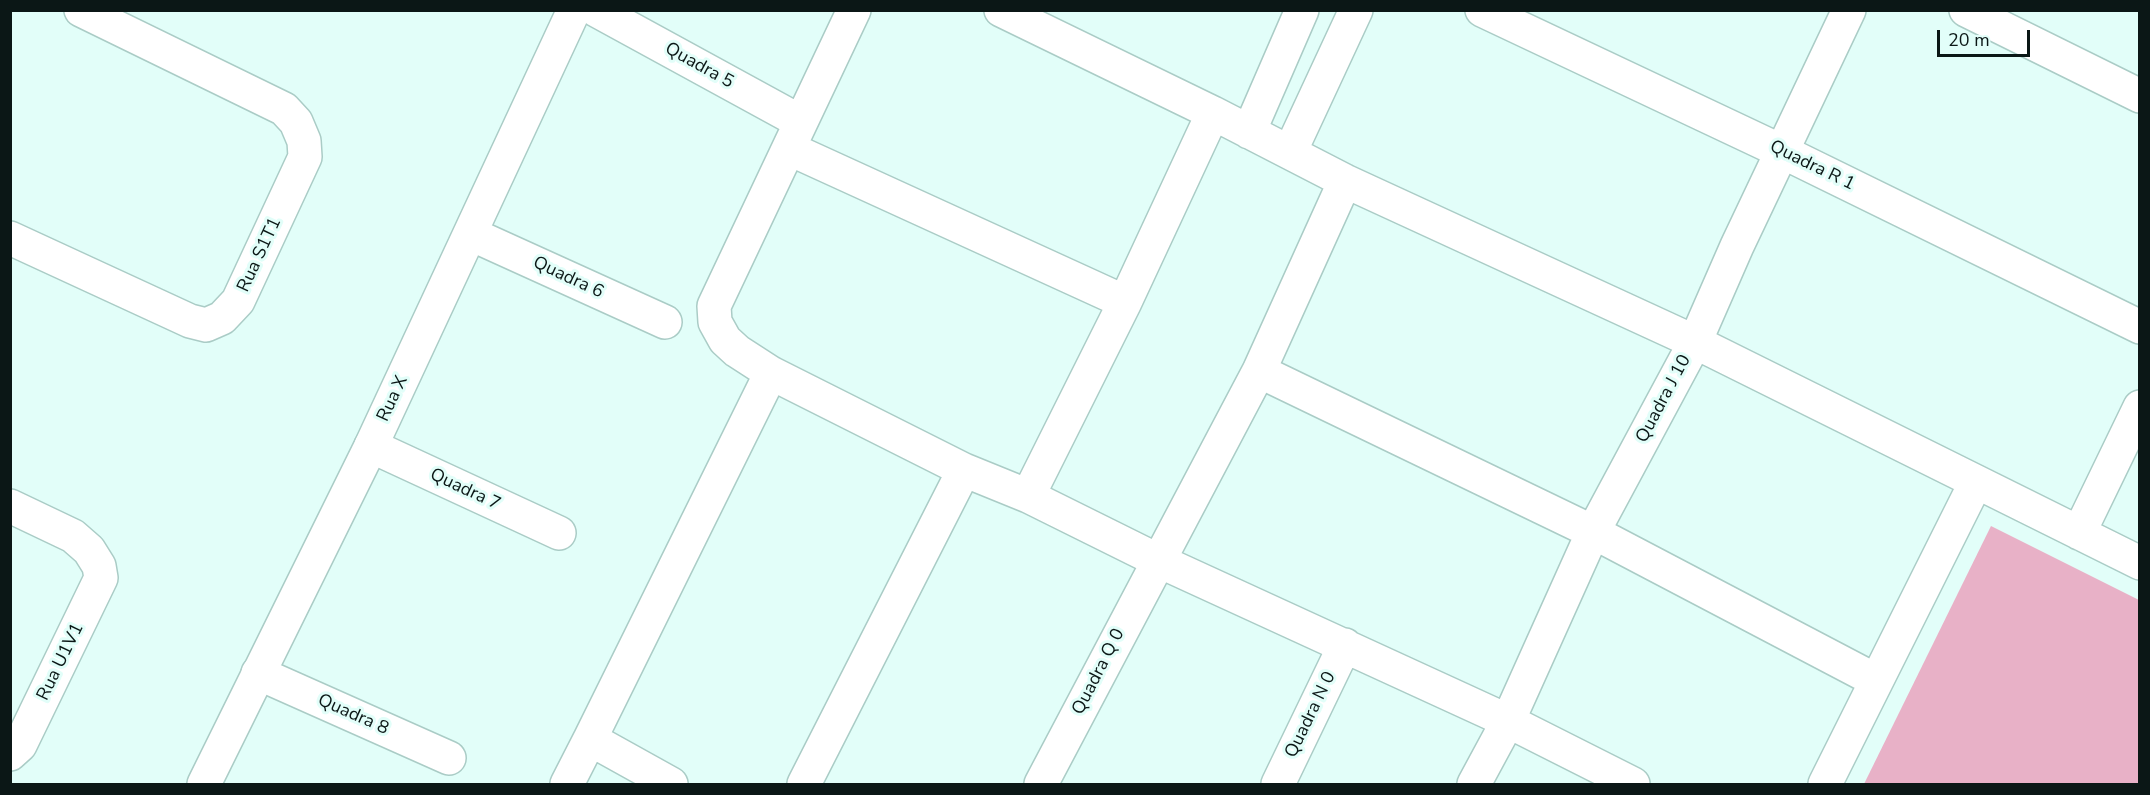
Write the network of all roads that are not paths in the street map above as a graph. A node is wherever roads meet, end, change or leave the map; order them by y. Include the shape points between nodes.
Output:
1 (81, 10) edge
2 (574, 10) edge
3 (596, 10) edge
4 (854, 10) edge
5 (1001, 10) edge
6 (1302, 10) edge
7 (1356, 10) edge
8 (1482, 10) edge
9 (1849, 10) edge
10 (1966, 10) edge
11 (2139, 96) edge
12 (1213, 113) junction
13 (1249, 132) junction
14 (796, 136) junction
15 (1290, 152) junction
16 (1783, 152) junction
17 (1345, 181) junction
18 (471, 234) junction
19 (10, 238) edge
20 (1125, 302) junction
21 (665, 322) dead end
22 (2139, 327) edge
23 (1695, 342) junction
24 (1259, 371) junction
25 (771, 373) junction
26 (2139, 407) edge
27 (371, 446) junction
28 (964, 470) junction
29 (1976, 482) junction
30 (1028, 496) junction
31 (10, 506) edge
32 (1593, 532) junction
33 (559, 533) dead end
34 (2079, 534) junction
35 (1158, 560) junction
36 (2139, 563) edge
37 (1345, 645) junction
38 (258, 673) junction
39 (1875, 680) junction
40 (1508, 721) junction
41 (590, 739) junction
42 (15, 749) edge
43 (449, 758) dead end
44 (204, 784) edge
45 (567, 784) edge
46 (671, 784) edge
47 (804, 784) edge
48 (1041, 784) edge
49 (1278, 784) edge
50 (1474, 784) edge
51 (1633, 784) edge
52 (1825, 784) edge

1 - 19 street, Rua S1T1 via 284,110 296,122 304,141 305,157 238,301 222,318 206,325
2 - 18 street, Rua X
3 - 14 street, Quadra 5
4 - 14 street
5 - 12 street
6 - 13 street
7 - 15 street
8 - 16 street, Quadra R 1
9 - 16 street, Quadra J 10
10 - 11 street
12 - 13 street
12 - 20 street
13 - 15 street
14 - 20 street, Quadra 5
14 - 25 street via 714,306 715,322 725,340
15 - 17 street
16 - 22 street, Quadra R 1
16 - 23 street, Quadra J 10
17 - 23 street
17 - 24 street, Quadra Q 0
18 - 21 street, Quadra 6
18 - 27 street, Rua X
20 - 30 street
23 - 29 street
23 - 32 street, Quadra J 10
24 - 32 street
24 - 35 street, Quadra Q 0
25 - 28 street
25 - 41 street
26 - 34 street
27 - 33 street, Quadra 7
27 - 38 street, Rua X
28 - 30 street
28 - 47 street
29 - 34 street
29 - 39 street
30 - 35 street
31 - 42 street, Rua U1V1 via 74,536 89,550 101,578
32 - 39 street
32 - 40 street, Quadra J 10
34 - 36 street
35 - 37 street
35 - 48 street, Quadra Q 0
37 - 40 street
37 - 49 street, Quadra N 0
38 - 43 street, Quadra 8
38 - 44 street, Rua X
39 - 52 street
40 - 50 street, Quadra J 10
40 - 51 street
41 - 45 street
41 - 46 street

